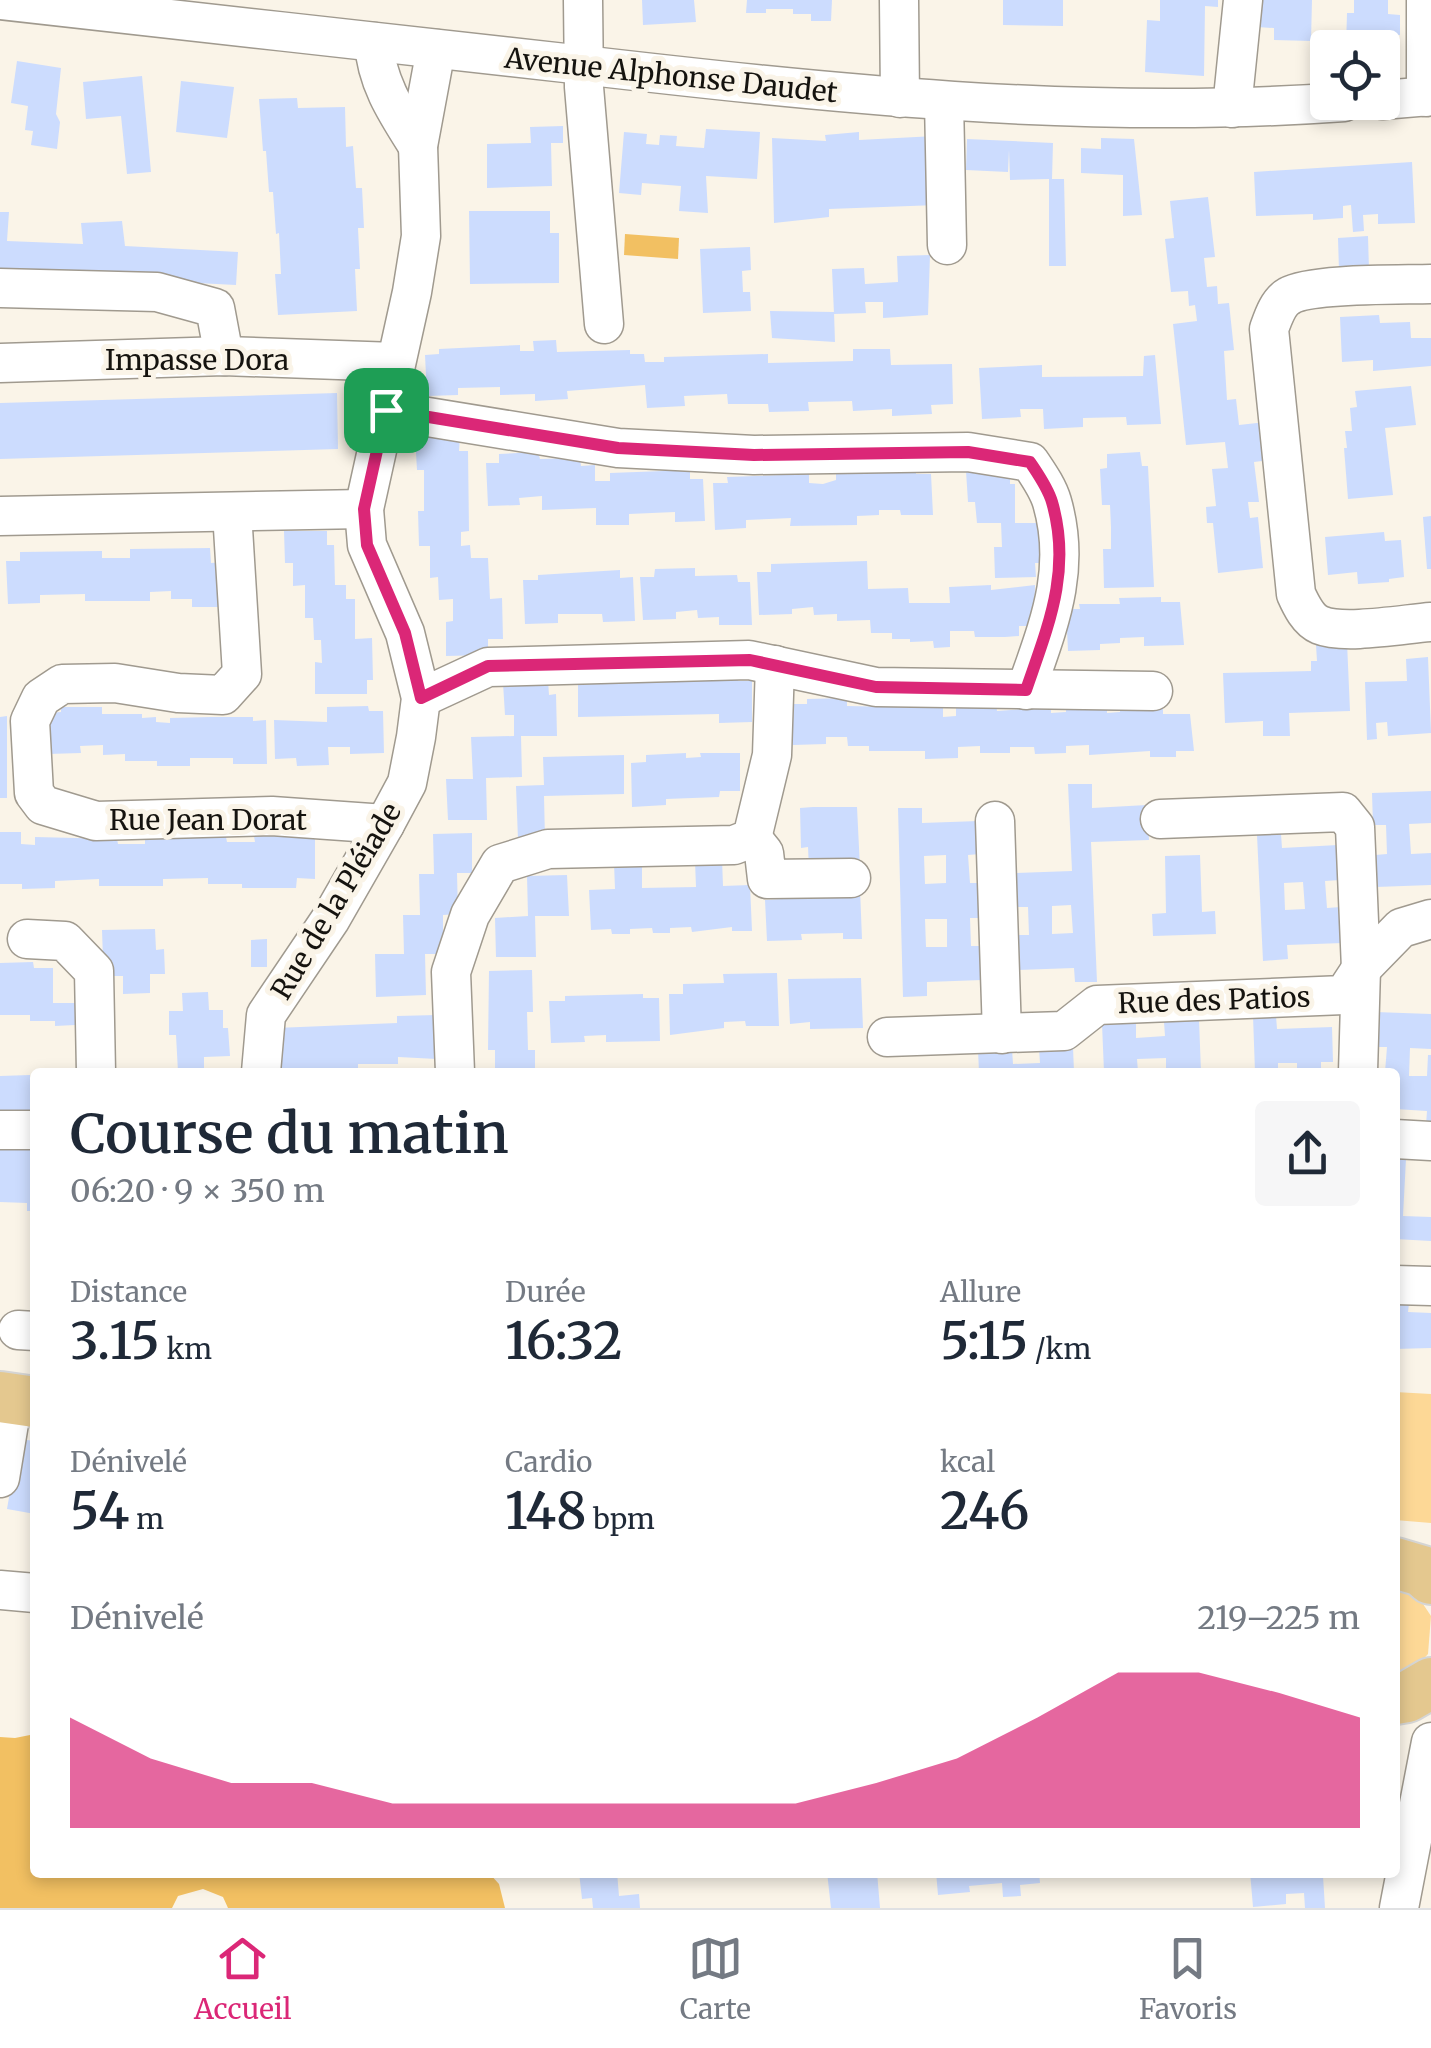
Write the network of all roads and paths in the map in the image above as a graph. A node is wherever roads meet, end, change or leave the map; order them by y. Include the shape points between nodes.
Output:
1 (0, 0) edge
2 (583, 0) edge
3 (899, 0) edge
4 (1243, 0) edge
5 (1426, 0) edge
6 (374, 42) junction
7 (436, 48) junction
8 (583, 66) junction
9 (1429, 97) edge
10 (900, 98) junction
11 (1400, 99) edge
12 (944, 101) junction
13 (1310, 104) edge
14 (1232, 108) junction
15 (418, 146) junction
16 (948, 244) dead end
17 (1431, 284) edge
18 (0, 288) edge
19 (604, 324) dead end
20 (224, 356) junction
21 (394, 362) junction
22 (0, 363) edge
23 (386, 410) junction
24 (364, 509) junction
25 (232, 512) junction
26 (0, 516) edge
27 (1431, 622) edge
28 (775, 665) junction
29 (1026, 690) junction
30 (1153, 691) dead end
31 (421, 698) junction
32 (1160, 819) dead end
33 (996, 822) dead end
34 (385, 824) junction
35 (752, 838) junction
36 (851, 878) dead end
37 (1431, 919) edge
38 (27, 939) dead end
39 (1361, 969) junction
40 (1002, 1034) junction
41 (887, 1038) dead end
42 (96, 1068) edge
43 (261, 1068) edge
44 (455, 1068) edge
45 (1358, 1068) edge
46 (0, 1130) edge
47 (30, 1130) edge
48 (1400, 1139) edge
49 (1431, 1141) edge
50 (1400, 1285) edge
51 (1431, 1286) edge
52 (16, 1399) edge
53 (0, 1478) edge
54 (1400, 1565) edge
55 (1431, 1579) edge
56 (0, 1590) edge
57 (30, 1593) edge
58 (1431, 1683) edge
59 (1400, 1698) edge
60 (1431, 1742) edge
61 (1400, 1786) edge
62 (1409, 1886) edge

1 - 6 street, Avenue Alphonse Daudet
2 - 8 street
3 - 10 street
4 - 14 street
5 - 9 street
6 - 7 street, Avenue Alphonse Daudet
6 - 15 street, Rue de la Pléiade via 384,89
7 - 8 street, Avenue Alphonse Daudet
7 - 15 street, Rue de la Pléiade
8 - 10 street, Avenue Alphonse Daudet
8 - 19 street
9 - 11 street
10 - 12 street, Avenue Alphonse Daudet
12 - 14 street, Avenue Alphonse Daudet
12 - 16 street
13 - 14 street, Avenue Alphonse Daudet
15 - 21 street, Rue de la Pléiade via 421,236
17 - 27 street via 1289,296 1269,329 1296,594 1304,611 1319,624 1343,628
18 - 20 street via 157,292 214,308
20 - 21 street, Impasse Dora
20 - 22 street, Impasse Dora
21 - 23 street, Rue de la Pléiade
23 - 24 street, Rue de la Pléiade
23 - 29 street via 618,448 754,455 968,452 1030,462 1052,499 1062,558 1051,618
24 - 25 street
24 - 31 street, Rue de la Pléiade via 367,545 405,633
25 - 26 street
25 - 34 street, Rue Jean Dorat via 242,674 223,695 62,684 41,698 30,721 34,793 43,805 96,821 272,816
28 - 29 street via 876,687
28 - 31 street via 750,660 488,666
28 - 35 street via 772,755
29 - 30 street
31 - 34 street, Rue de la Pléiade via 406,783
32 - 39 street via 1342,812 1356,826
33 - 40 street
34 - 43 street, Rue de la Pléiade via 266,1014
35 - 36 street via 764,853 766,879
35 - 44 street via 734,845 548,849 500,864 470,916 452,972
37 - 39 street, Rue des Patios via 1401,928
38 - 42 street via 65,941 94,971
39 - 40 street, Rue des Patios via 1344,994 1097,1004 1064,1031
39 - 45 street
40 - 41 street, Rue des Patios
46 - 47 street
48 - 49 street
50 - 51 street
52 - 53 street
54 - 55 main road
56 - 57 street
58 - 59 main road
60 - 62 street
61 - 62 street

